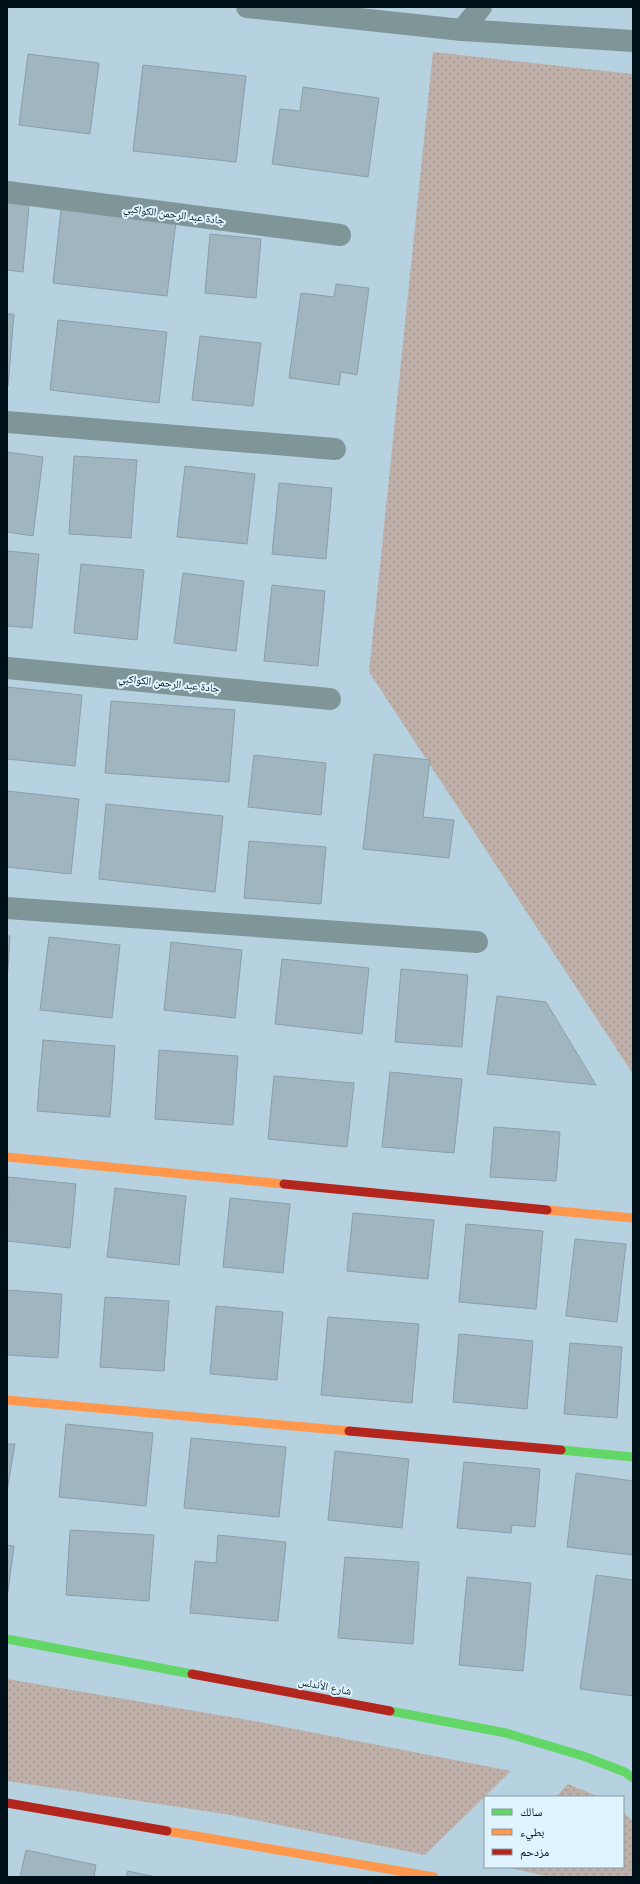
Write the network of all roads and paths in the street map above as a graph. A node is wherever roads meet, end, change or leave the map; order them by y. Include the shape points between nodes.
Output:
1 (247, 7) edge
2 (481, 7) edge
3 (462, 30) junction
4 (633, 42) edge
5 (7, 192) edge
6 (340, 235) dead end
7 (7, 422) edge
8 (335, 449) dead end
9 (7, 668) edge
10 (330, 699) dead end
11 (7, 908) edge
12 (477, 942) dead end
13 (7, 1157) edge
14 (633, 1218) edge
15 (7, 1400) edge
16 (633, 1457) edge
17 (7, 1639) edge
18 (633, 1778) edge
19 (7, 1803) edge
20 (434, 1877) edge

1 - 3 street
2 - 3 street
3 - 4 street
5 - 6 street, جادة عبد الرحمن الكواكبي
7 - 8 street
9 - 10 street, جادة عبد الرحمن الكواكبي
11 - 12 street
13 - 14 street
15 - 16 street
17 - 18 street, شارع الأندلس via 506,1732 583,1756 625,1772
19 - 20 street

